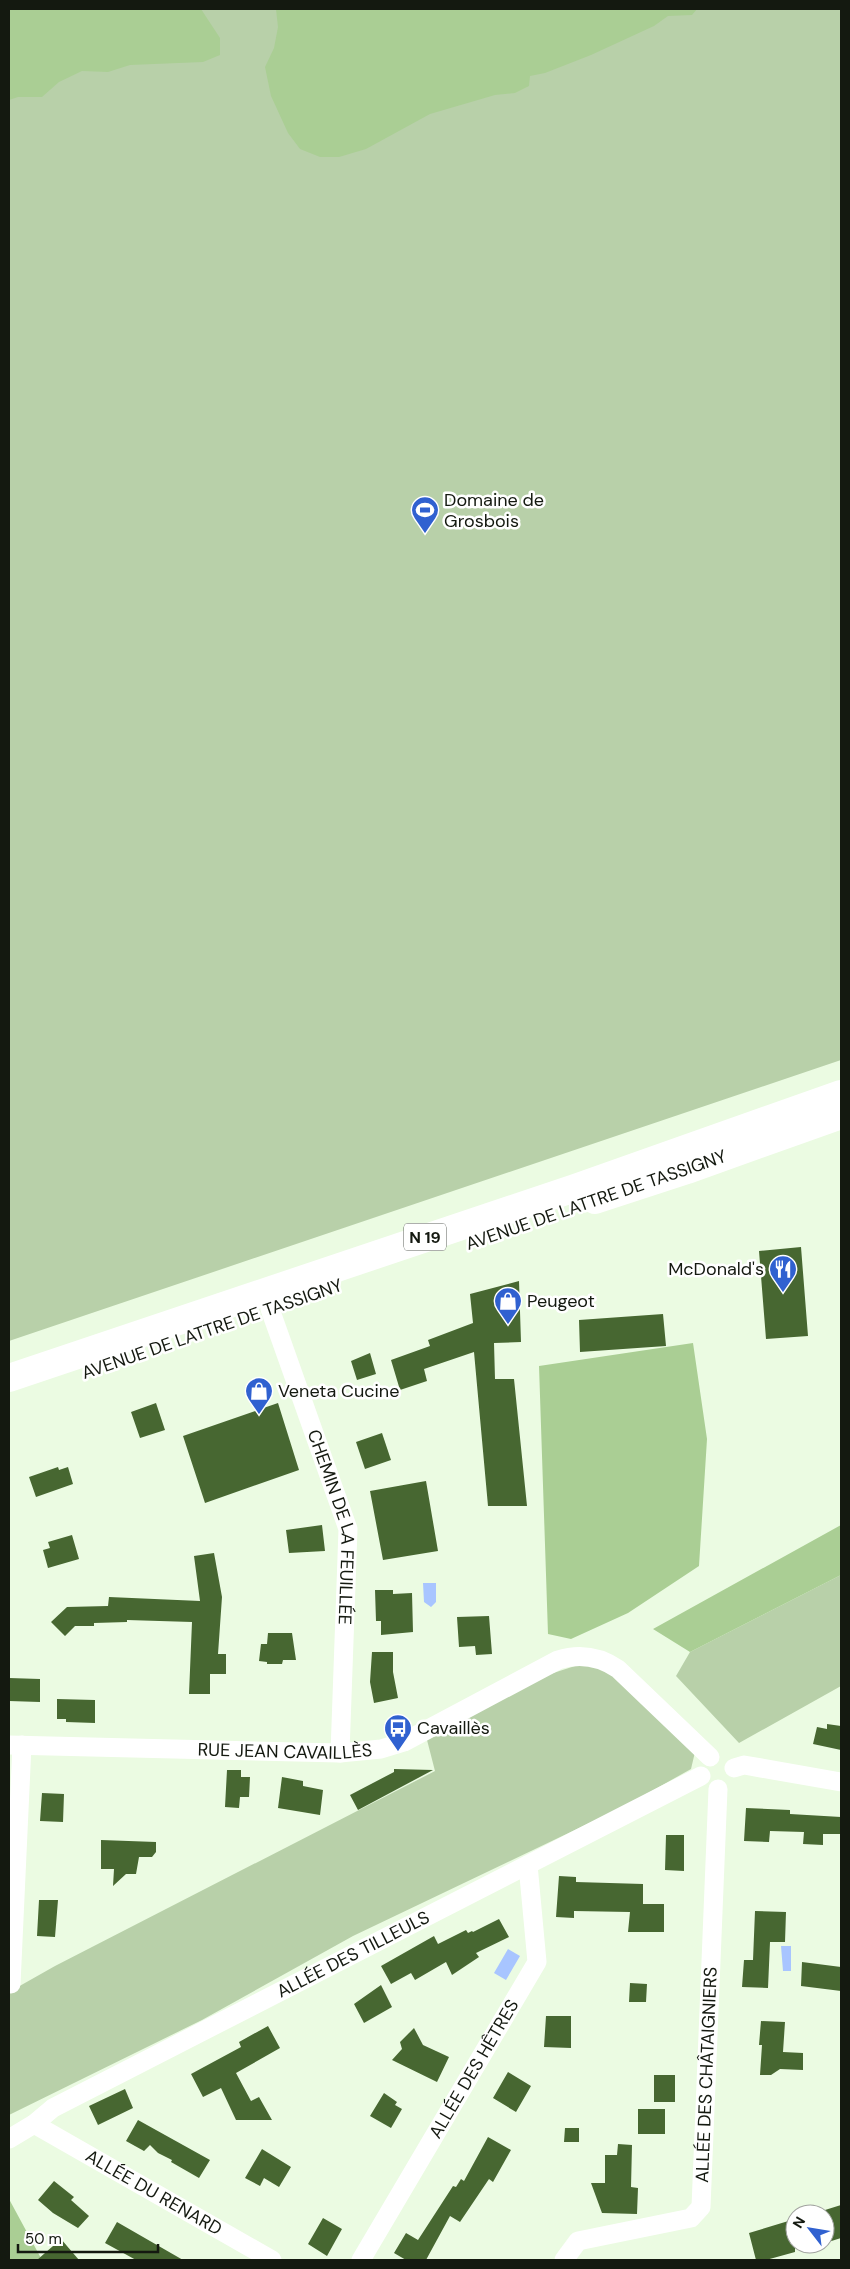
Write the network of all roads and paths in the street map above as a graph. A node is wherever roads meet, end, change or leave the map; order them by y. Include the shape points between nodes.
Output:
1 (841, 1094) edge
2 (841, 1115) edge
3 (270, 1309) junction
4 (9, 1378) edge
5 (9, 1398) edge
6 (15, 1745) edge
7 (340, 1753) junction
8 (710, 1757) junction
9 (734, 1768) junction
10 (701, 1776) junction
11 (841, 1782) edge
12 (718, 1789) junction
13 (528, 1865) junction
14 (11, 1984) dead end
15 (34, 2124) junction
16 (9, 2139) edge
17 (272, 2260) edge
18 (361, 2260) edge
19 (564, 2260) edge

1 - 4 main road, N 19 via 575,1188
2 - 3 main road, AVENUE DE LATTRE DE TASSIGNY / N 19 via 687,1170
3 - 5 main road, AVENUE DE LATTRE DE TASSIGNY / N 19
3 - 7 street, CHEMIN DE LA FEUILLÉE via 348,1529
6 - 7 street, RUE JEAN CAVAILLÈS
6 - 14 street
7 - 8 street, RUE JEAN CAVAILLÈS via 381,1749 404,1742 558,1660 583,1656 602,1660 618,1669
8 - 9 street via 722,1756
8 - 10 street via 702,1764
9 - 11 street via 744,1765
9 - 12 street via 731,1782
10 - 12 street via 707,1786
10 - 13 street, ALLÉE DES TILLEULS
12 - 19 street, ALLÉE DES CHÂTAIGNIERS via 701,2207 692,2218 578,2241
13 - 15 street, ALLÉE DES TILLEULS via 53,2108
13 - 18 street, ALLÉE DES HÊTRES via 537,1962
15 - 16 street, ALLÉE DES TILLEULS
15 - 17 street, ALLÉE DU RENARD

